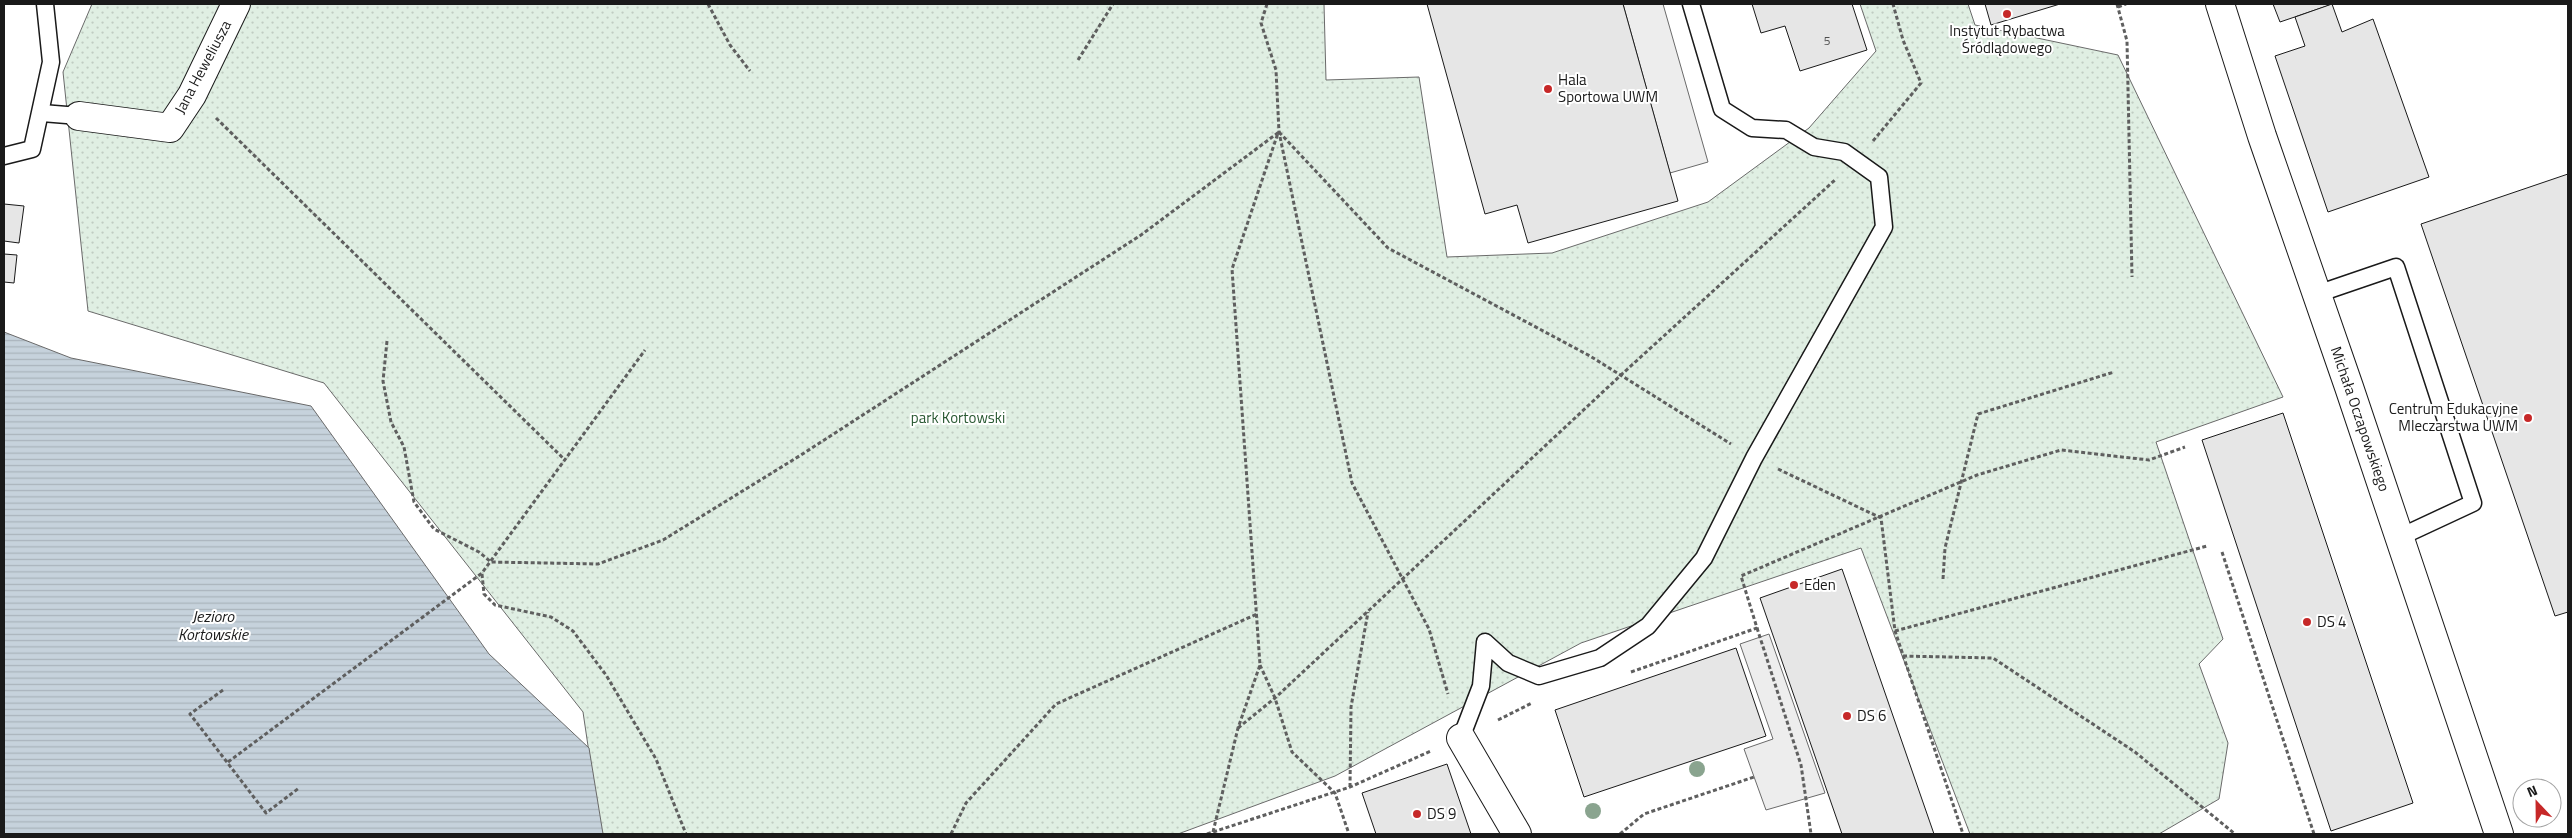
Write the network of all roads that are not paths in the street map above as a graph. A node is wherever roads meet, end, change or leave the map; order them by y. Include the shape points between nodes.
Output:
1 (45, 4) edge
2 (236, 4) edge
3 (1691, 4) edge
4 (2220, 4) edge
5 (42, 113) junction
6 (79, 116) joint
7 (4, 156) edge
8 (2317, 294) junction
9 (2400, 537) junction
10 (1461, 738) joint
11 (1517, 834) edge
12 (2499, 834) edge

1 - 5 lane via 51,62
2 - 6 street, Jana Heweliusza via 192,94 170,128
3 - 10 lane via 1722,109 1752,128 1786,130 1814,147 1844,152 1856,160 1879,177 1884,228 1754,458 1704,558 1648,626 1600,658 1539,676 1508,663 1485,642 1480,686
4 - 8 street, Michała Oczapowskiego
5 - 6 lane
5 - 7 lane via 32,149
8 - 9 street, Michała Oczapowskiego
8 - 9 lane via 2396,267 2472,503
9 - 12 street, Michała Oczapowskiego
10 - 11 street

